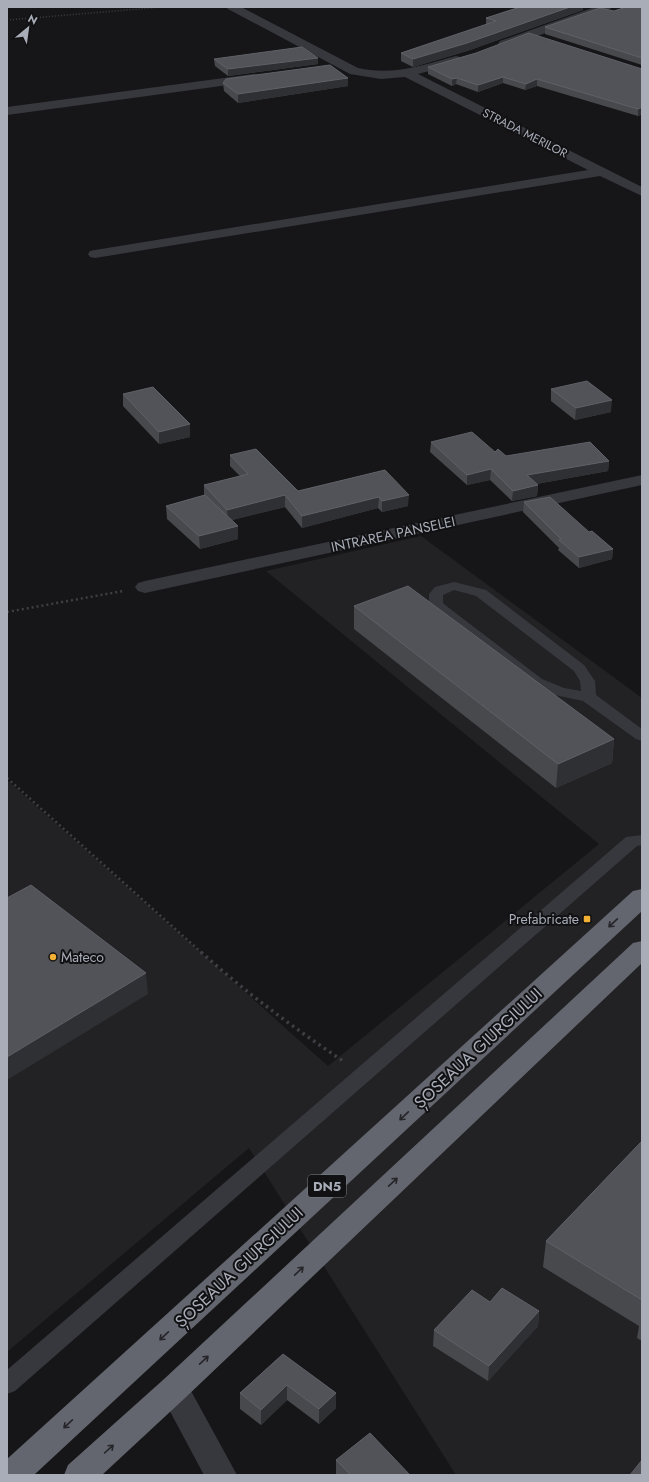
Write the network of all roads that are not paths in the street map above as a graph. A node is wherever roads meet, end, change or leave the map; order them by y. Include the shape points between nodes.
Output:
1 (232, 7) edge
2 (606, 7) edge
3 (530, 35) junction
4 (545, 40) edge
5 (494, 48) edge
6 (464, 57) edge
7 (344, 66) junction
8 (322, 69) edge
9 (408, 74) junction
10 (268, 76) edge
11 (7, 112) edge
12 (601, 172) junction
13 (642, 192) edge
14 (95, 254) dead end
15 (642, 480) edge
16 (145, 587) road end
17 (588, 697) junction
18 (642, 736) edge
19 (642, 840) edge
20 (642, 897) edge
21 (642, 949) edge
22 (7, 1384) edge
23 (174, 1389) junction
24 (12, 1475) edge
25 (80, 1475) edge
26 (221, 1475) edge

1 - 7 street
2 - 3 street
3 - 4 street
3 - 5 street
6 - 9 street
7 - 8 street
7 - 9 street via 372,75
9 - 12 street, STRADA MERILOR
10 - 11 street
12 - 13 street, STRADA MERILOR
12 - 14 street
15 - 16 street, INTRAREA PANSELEI
17 - 17 lane via 589,686 579,668 480,593 454,586 440,590 436,594 436,604 444,612 537,682 560,692
17 - 18 lane
19 - 22 lane via 632,840
20 -> 24 highway, ȘOSEAUA GIURGIULUI / DN5
23 -> 21 highway
25 -> 23 highway
23 - 26 street

